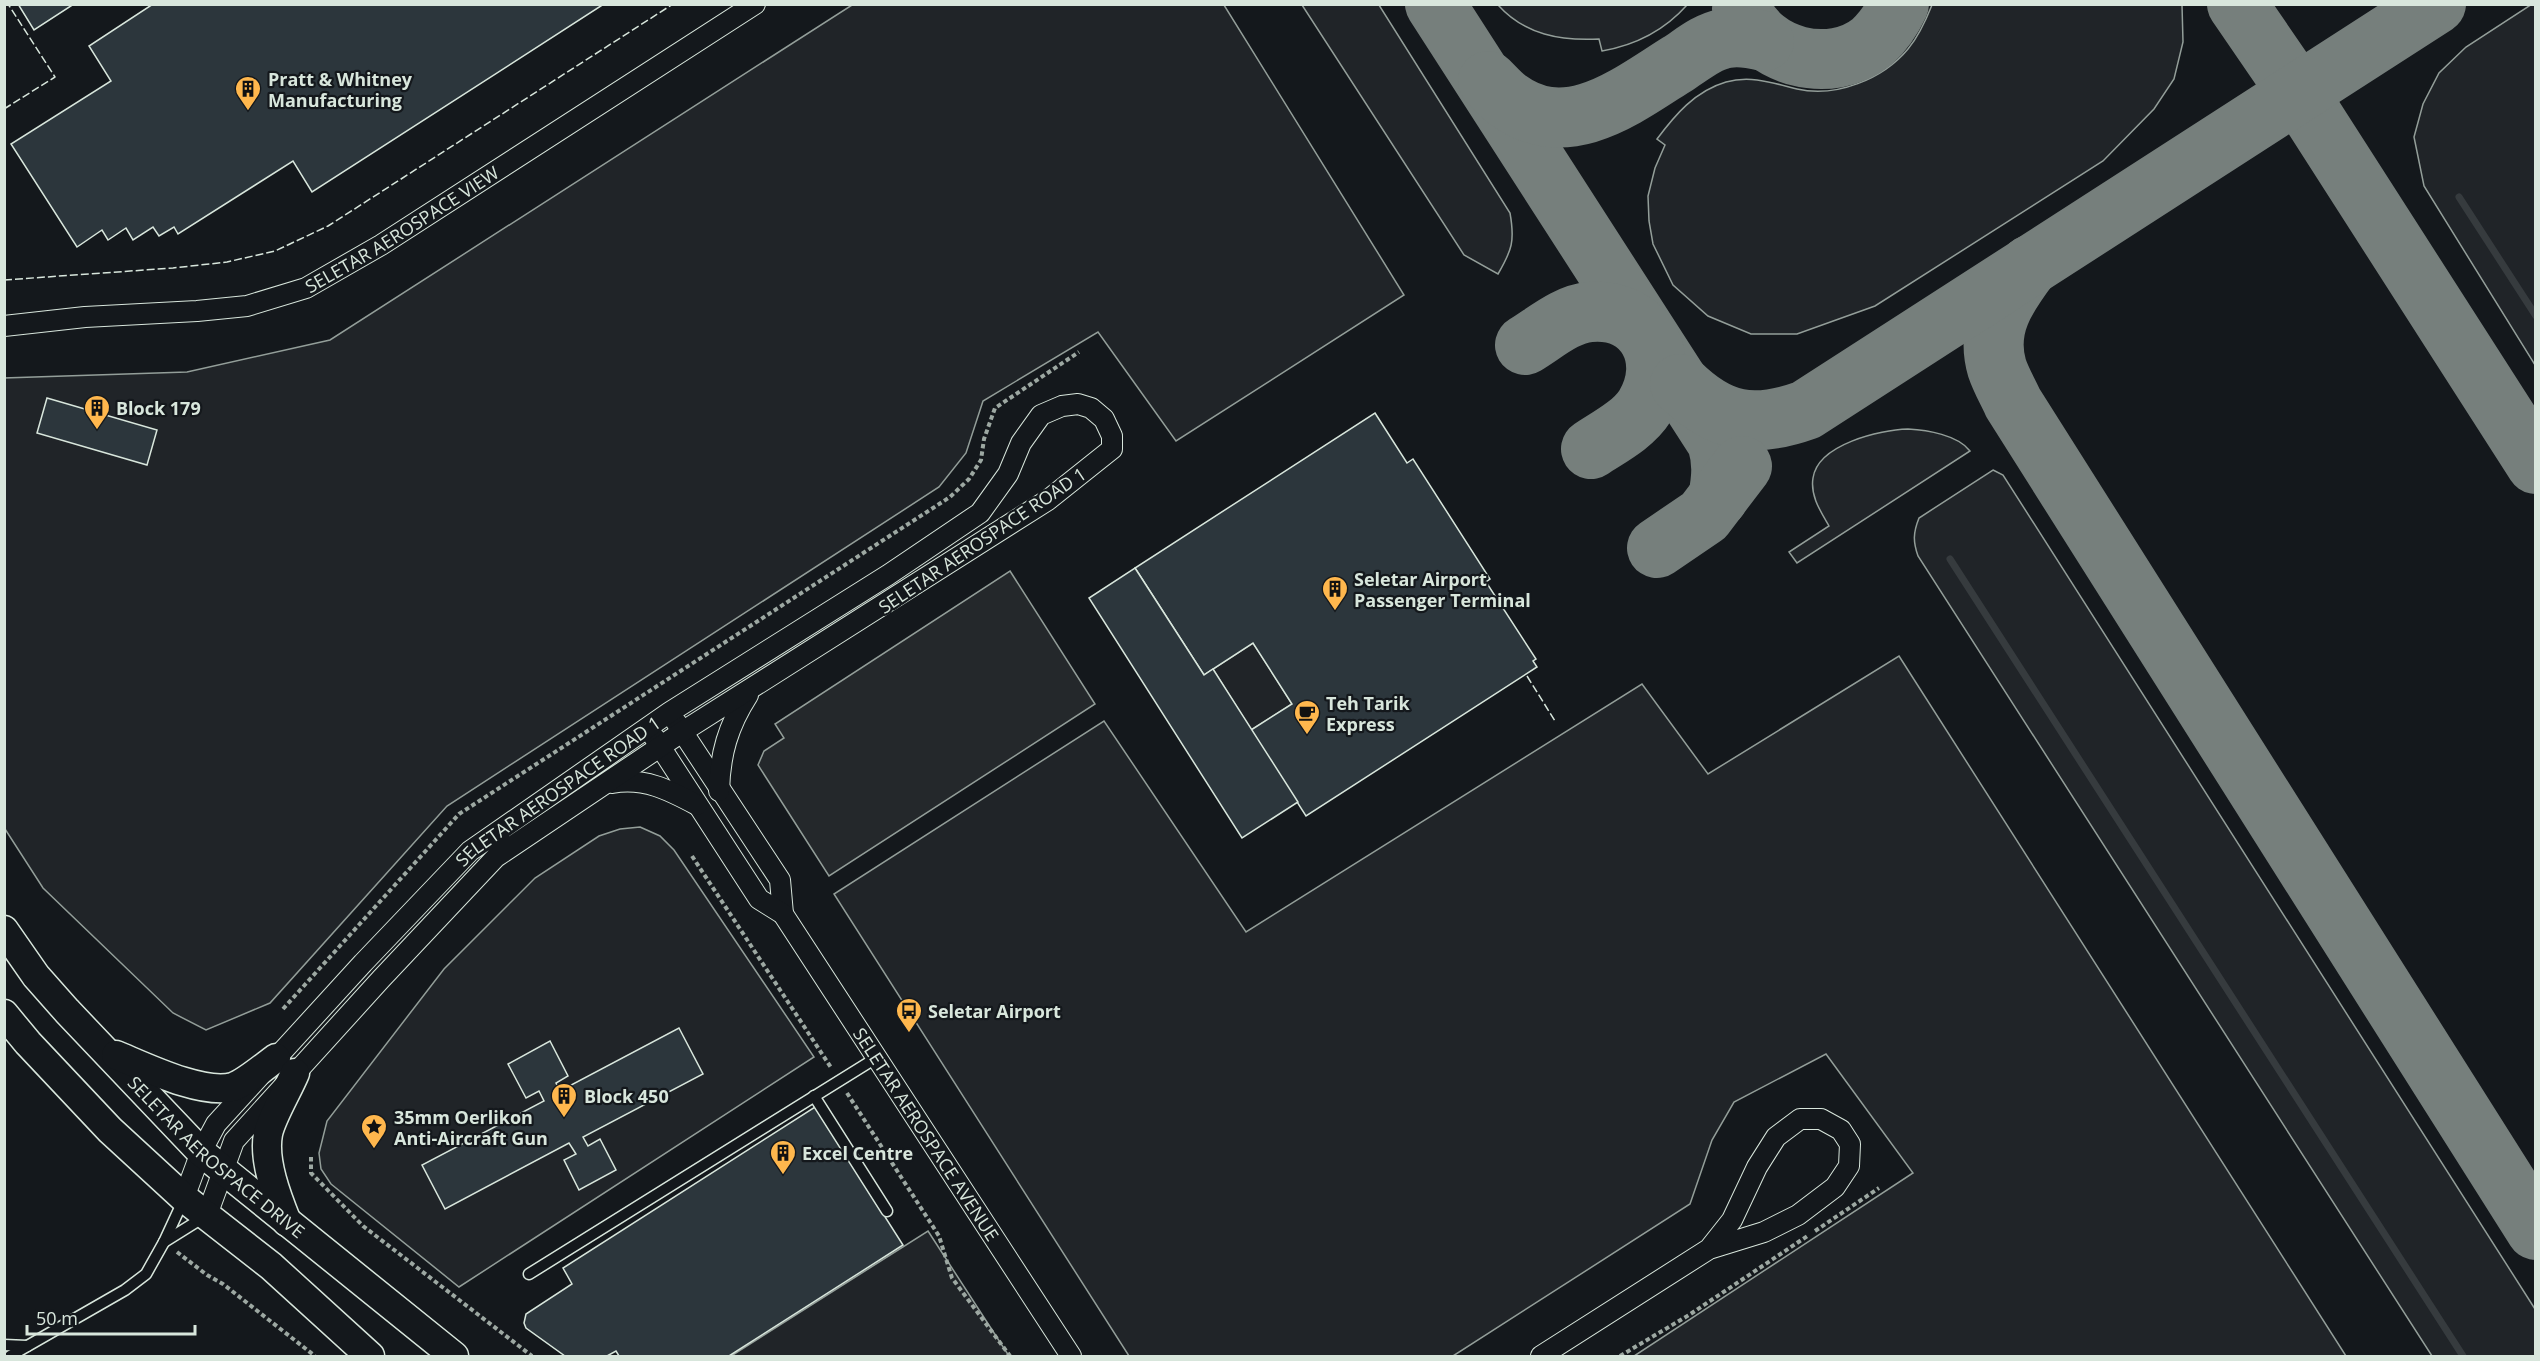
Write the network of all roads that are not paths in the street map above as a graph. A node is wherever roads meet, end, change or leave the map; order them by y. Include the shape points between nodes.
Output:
1 (755, 4) edge
2 (4, 326) edge
3 (888, 575) junction
4 (900, 594) junction
5 (751, 689) junction
6 (670, 712) junction
7 (648, 727) junction
8 (682, 732) junction
9 (661, 748) junction
10 (606, 784) junction
11 (719, 791) junction
12 (698, 806) junction
13 (783, 914) junction
14 (4, 930) edge
15 (4, 1014) edge
16 (106, 1051) junction
17 (876, 1058) junction
18 (285, 1066) junction
19 (814, 1096) junction
20 (212, 1160) junction
21 (184, 1198) junction
22 (887, 1211) dead end
23 (207, 1215) junction
24 (287, 1222) junction
25 (165, 1242) junction
26 (1709, 1250) junction
27 (529, 1274) dead end
28 (4, 1345) edge
29 (27, 1347) junction
30 (10, 1356) edge
31 (370, 1356) edge
32 (454, 1356) edge
33 (1071, 1356) edge
34 (1541, 1356) edge

1 - 2 street, SELETAR AEROSPACE VIEW via 381,245 306,288 247,306
3 - 4 street
3 - 4 street, SELETAR AEROSPACE ROAD 1 via 980,513 1008,474 1021,443 1041,415 1078,404 1091,408 1104,419 1112,436 1112,449 1098,462 1048,500
3 - 6 street, SELETAR AEROSPACE ROAD 1
4 - 5 street, SELETAR AEROSPACE ROAD 1
5 - 8 street, SELETAR AEROSPACE ROAD 1
5 - 11 street via 726,736
6 - 7 street, SELETAR AEROSPACE ROAD 1
6 - 8 street, SELETAR AEROSPACE AVENUE
7 - 9 street, SELETAR AEROSPACE AVENUE
7 - 18 street, SELETAR AEROSPACE ROAD 1 via 470,851
8 - 9 street, SELETAR AEROSPACE ROAD 1
8 - 11 street, SELETAR AEROSPACE AVENUE
9 - 10 street, SELETAR AEROSPACE ROAD 1
9 - 12 street, SELETAR AEROSPACE AVENUE
10 - 12 street via 628,780 648,783
10 - 18 street, SELETAR AEROSPACE ROAD 1 via 496,857
11 - 13 street, SELETAR AEROSPACE AVENUE via 780,880
12 - 13 street, SELETAR AEROSPACE AVENUE via 759,899
13 - 17 street, SELETAR AEROSPACE AVENUE
14 - 16 street, SELETAR AEROSPACE DRIVE via 36,976
15 - 21 street via 110,1130
16 - 18 street via 182,1082 211,1088 233,1087
16 - 20 street, SELETAR AEROSPACE DRIVE
17 - 19 lane
17 - 33 street, SELETAR AEROSPACE AVENUE
18 - 20 street, SELETAR AEROSPACE ROAD 1 via 234,1141
18 - 20 street, SELETAR AEROSPACE ROAD 1 via 216,1124
18 - 24 street via 268,1134 274,1190
19 - 22 lane
19 - 27 lane
20 - 21 street, SELETAR AEROSPACE ROAD 1
20 - 23 street, SELETAR AEROSPACE ROAD 1
20 - 24 street, SELETAR AEROSPACE DRIVE
21 - 23 street
21 - 25 lane
23 - 25 lane
23 - 31 street via 271,1266
24 - 32 street, SELETAR AEROSPACE DRIVE
25 - 29 lane via 146,1274 125,1290
26 - 26 street via 1732,1220 1776,1137 1800,1119 1821,1119 1841,1130 1850,1144 1849,1166 1835,1187 1797,1215 1764,1232
26 - 34 street
28 - 29 lane
29 - 30 lane

